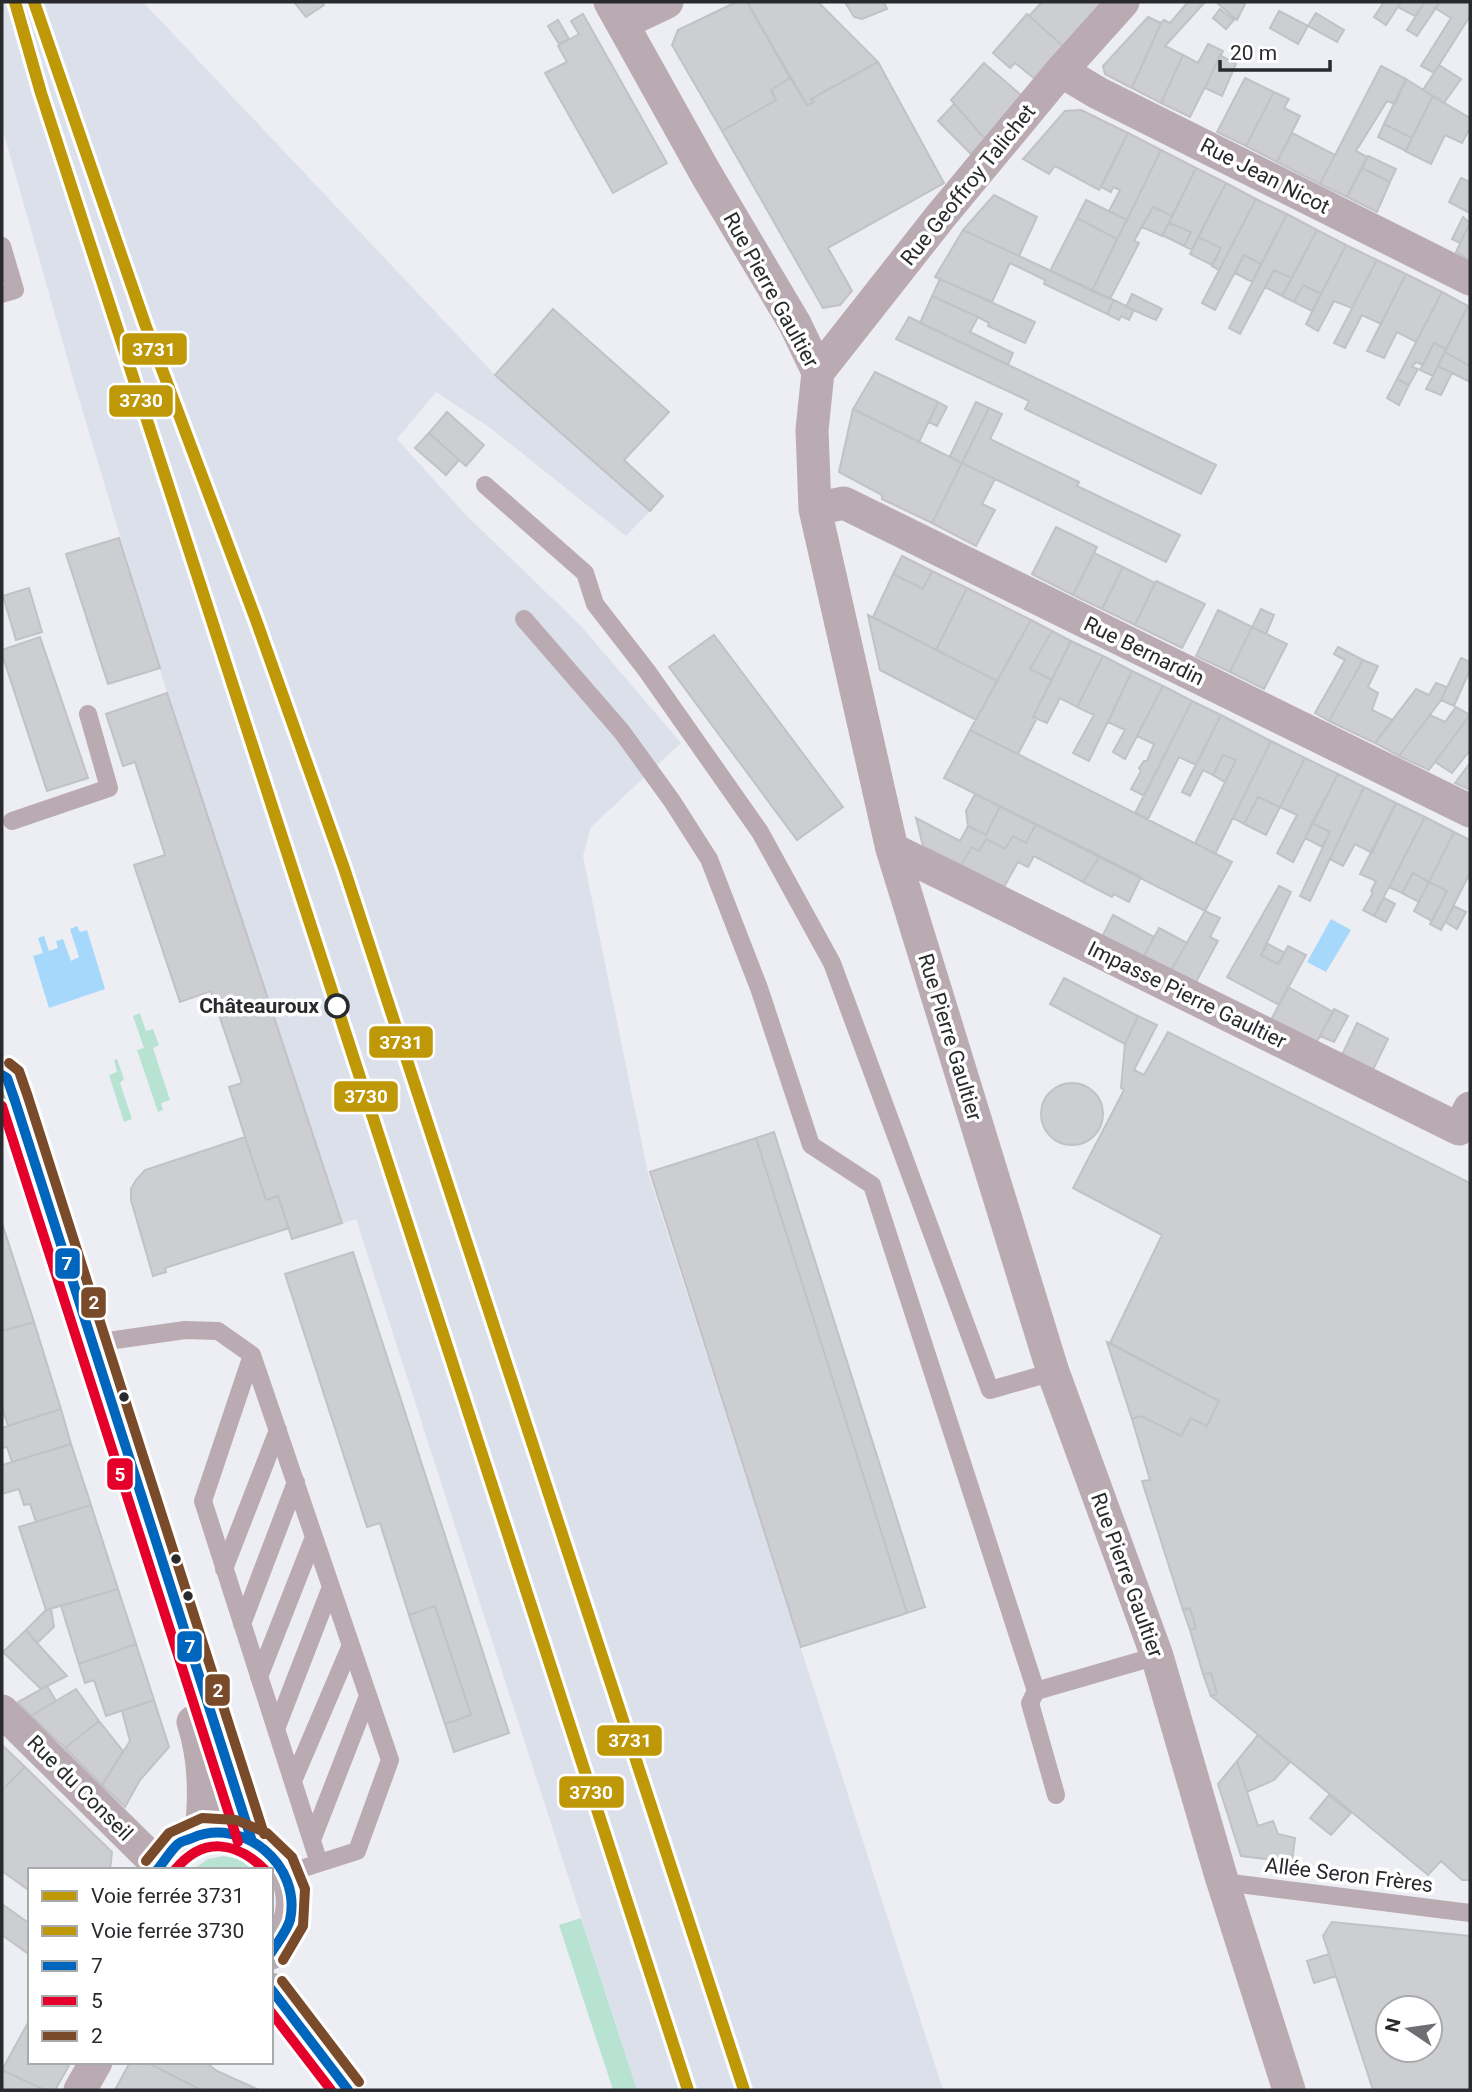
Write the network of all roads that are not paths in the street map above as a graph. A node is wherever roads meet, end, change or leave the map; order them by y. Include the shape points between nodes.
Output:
1 (667, 2) edge
2 (1123, 2) edge
3 (616, 12) edge
4 (1061, 71) junction
5 (2, 246) edge
6 (1470, 279) edge
7 (2, 294) edge
8 (818, 372) junction
9 (485, 485) dead end
10 (815, 509) junction
11 (524, 619) dead end
12 (88, 714) dead end
13 (1470, 811) edge
14 (12, 821) dead end
15 (892, 849) junction
16 (2, 1075) edge
17 (1470, 1108) edge
18 (2, 1121) edge
19 (94, 1343) junction
20 (253, 1355) junction
21 (1053, 1372) junction
22 (278, 1430) junction
23 (296, 1482) junction
24 (314, 1537) junction
25 (224, 1569) junction
26 (331, 1587) junction
27 (242, 1624) junction
28 (351, 1645) junction
29 (1157, 1656) junction
30 (259, 1677) junction
31 (1036, 1691) junction
32 (368, 1696) junction
33 (2, 1711) edge
34 (276, 1729) junction
35 (293, 1781) junction
36 (1056, 1795) dead end
37 (201, 1834) junction
38 (251, 1838) junction
39 (312, 1840) junction
40 (319, 1863) junction
41 (158, 1868) edge
42 (285, 1874) junction
43 (1223, 1882) junction
44 (1470, 1913) edge
45 (273, 1950) edge
46 (273, 1992) edge
47 (95, 2064) edge
48 (80, 2090) edge
49 (348, 2090) edge
50 (1289, 2090) edge

1 - 3 street
2 - 4 street, Rue Geoffroy Talichet
3 - 8 street, Rue Pierre Gaultier
4 - 6 street, Rue Jean Nicot
4 - 8 street, Rue Geoffroy Talichet
5 - 7 lane via 15,290
8 - 10 street, Rue Pierre Gaultier via 811,430
9 - 21 lane via 585,573 594,604 647,671 766,844 832,963 990,1390
10 - 13 street, Rue Bernardin via 844,503
10 - 15 street, Rue Pierre Gaultier
11 - 31 lane via 622,732 709,859 760,988 811,1145 872,1185
12 - 14 lane via 109,788
15 - 17 street, Impasse Pierre Gaultier via 1460,1129
15 - 21 street, Rue Pierre Gaultier
16 - 19 street via 7,1078
18 - 37 street via 195,1728 205,1793
19 - 20 lane via 185,1330 218,1331
19 - 38 street
20 - 22 lane
20 - 25 lane via 203,1501
21 - 29 street, Rue Pierre Gaultier
22 - 23 lane
22 - 25 lane
23 - 24 lane
23 - 27 lane
24 - 26 lane
24 - 30 lane
25 - 27 lane
26 - 28 lane
26 - 34 lane
27 - 30 lane
28 - 32 lane
28 - 35 lane
29 - 31 lane
29 - 43 street, Rue Pierre Gaultier
30 - 34 lane
31 - 36 lane via 1030,1703
32 - 39 lane
32 - 40 lane via 390,1760 357,1851
33 - 41 street, Rue du Conseil
34 - 35 lane
35 - 39 lane
37 - 38 street via 235,1833
37 - 41 street via 177,1846
38 - 42 street via 271,1853
39 - 40 lane
40 - 42 lane
42 - 45 street via 292,1900 290,1914
43 - 44 lane, Allée Seron Frères
43 - 50 street, Rue Pierre Gaultier
46 - 49 street
47 - 48 street

